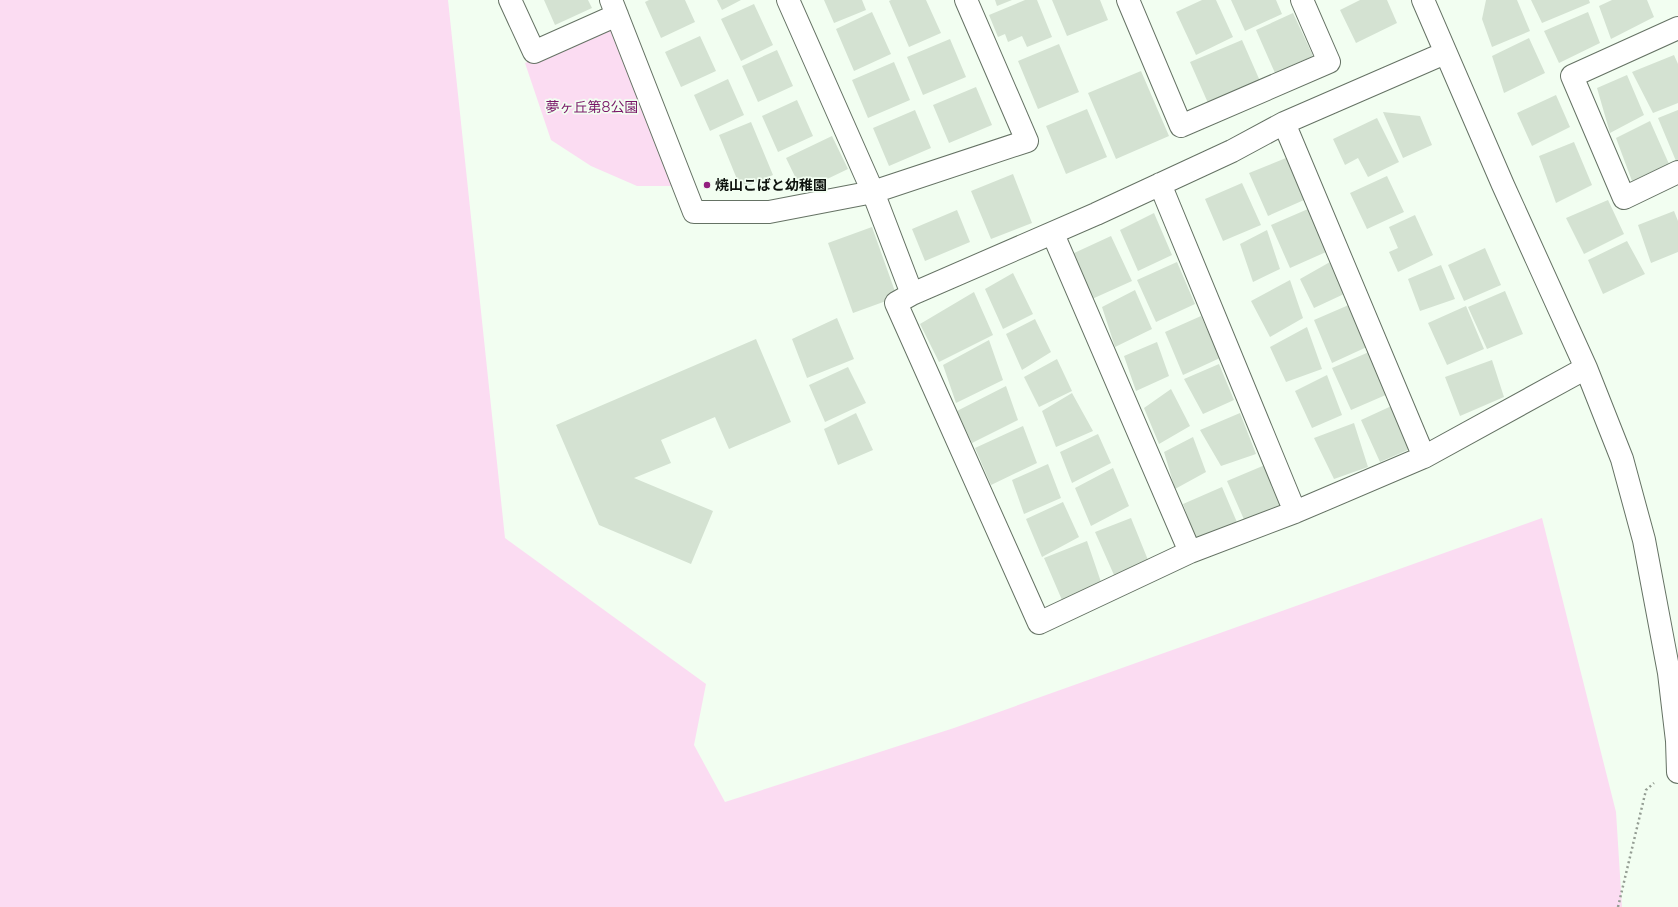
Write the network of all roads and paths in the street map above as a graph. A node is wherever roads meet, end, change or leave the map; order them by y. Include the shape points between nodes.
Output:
1 (510, 0) edge
2 (788, 0) edge
3 (966, 0) edge
4 (1128, 0) edge
5 (1302, 0) edge
6 (1422, 0) edge
7 (614, 7) edge
8 (1678, 28) edge
9 (1445, 53) junction
10 (1284, 123) junction
11 (1678, 172) edge
12 (1160, 184) junction
13 (873, 192) junction
14 (1053, 234) junction
15 (912, 294) junction
16 (1586, 368) junction
17 (1424, 456) junction
18 (1295, 512) junction
19 (1190, 552) junction
20 (1678, 772) edge
21 (1658, 780) dead end
22 (1618, 907) edge

1 - 7 street via 534,52
2 - 13 street
3 - 13 street via 1027,141
4 - 5 street via 1181,126 1328,62
6 - 9 street
7 - 13 street via 694,212 769,212
8 - 11 street via 1572,76 1624,198
9 - 10 street
9 - 16 street
10 - 12 street via 1232,151
10 - 17 street
12 - 14 street
12 - 18 street
13 - 15 street
14 - 15 street
14 - 19 street
15 - 19 street via 896,303 1038,623
16 - 17 street
16 - 20 street via 1622,459 1644,540 1669,673
17 - 18 street
18 - 19 street
21 - 22 path via 1646,790

